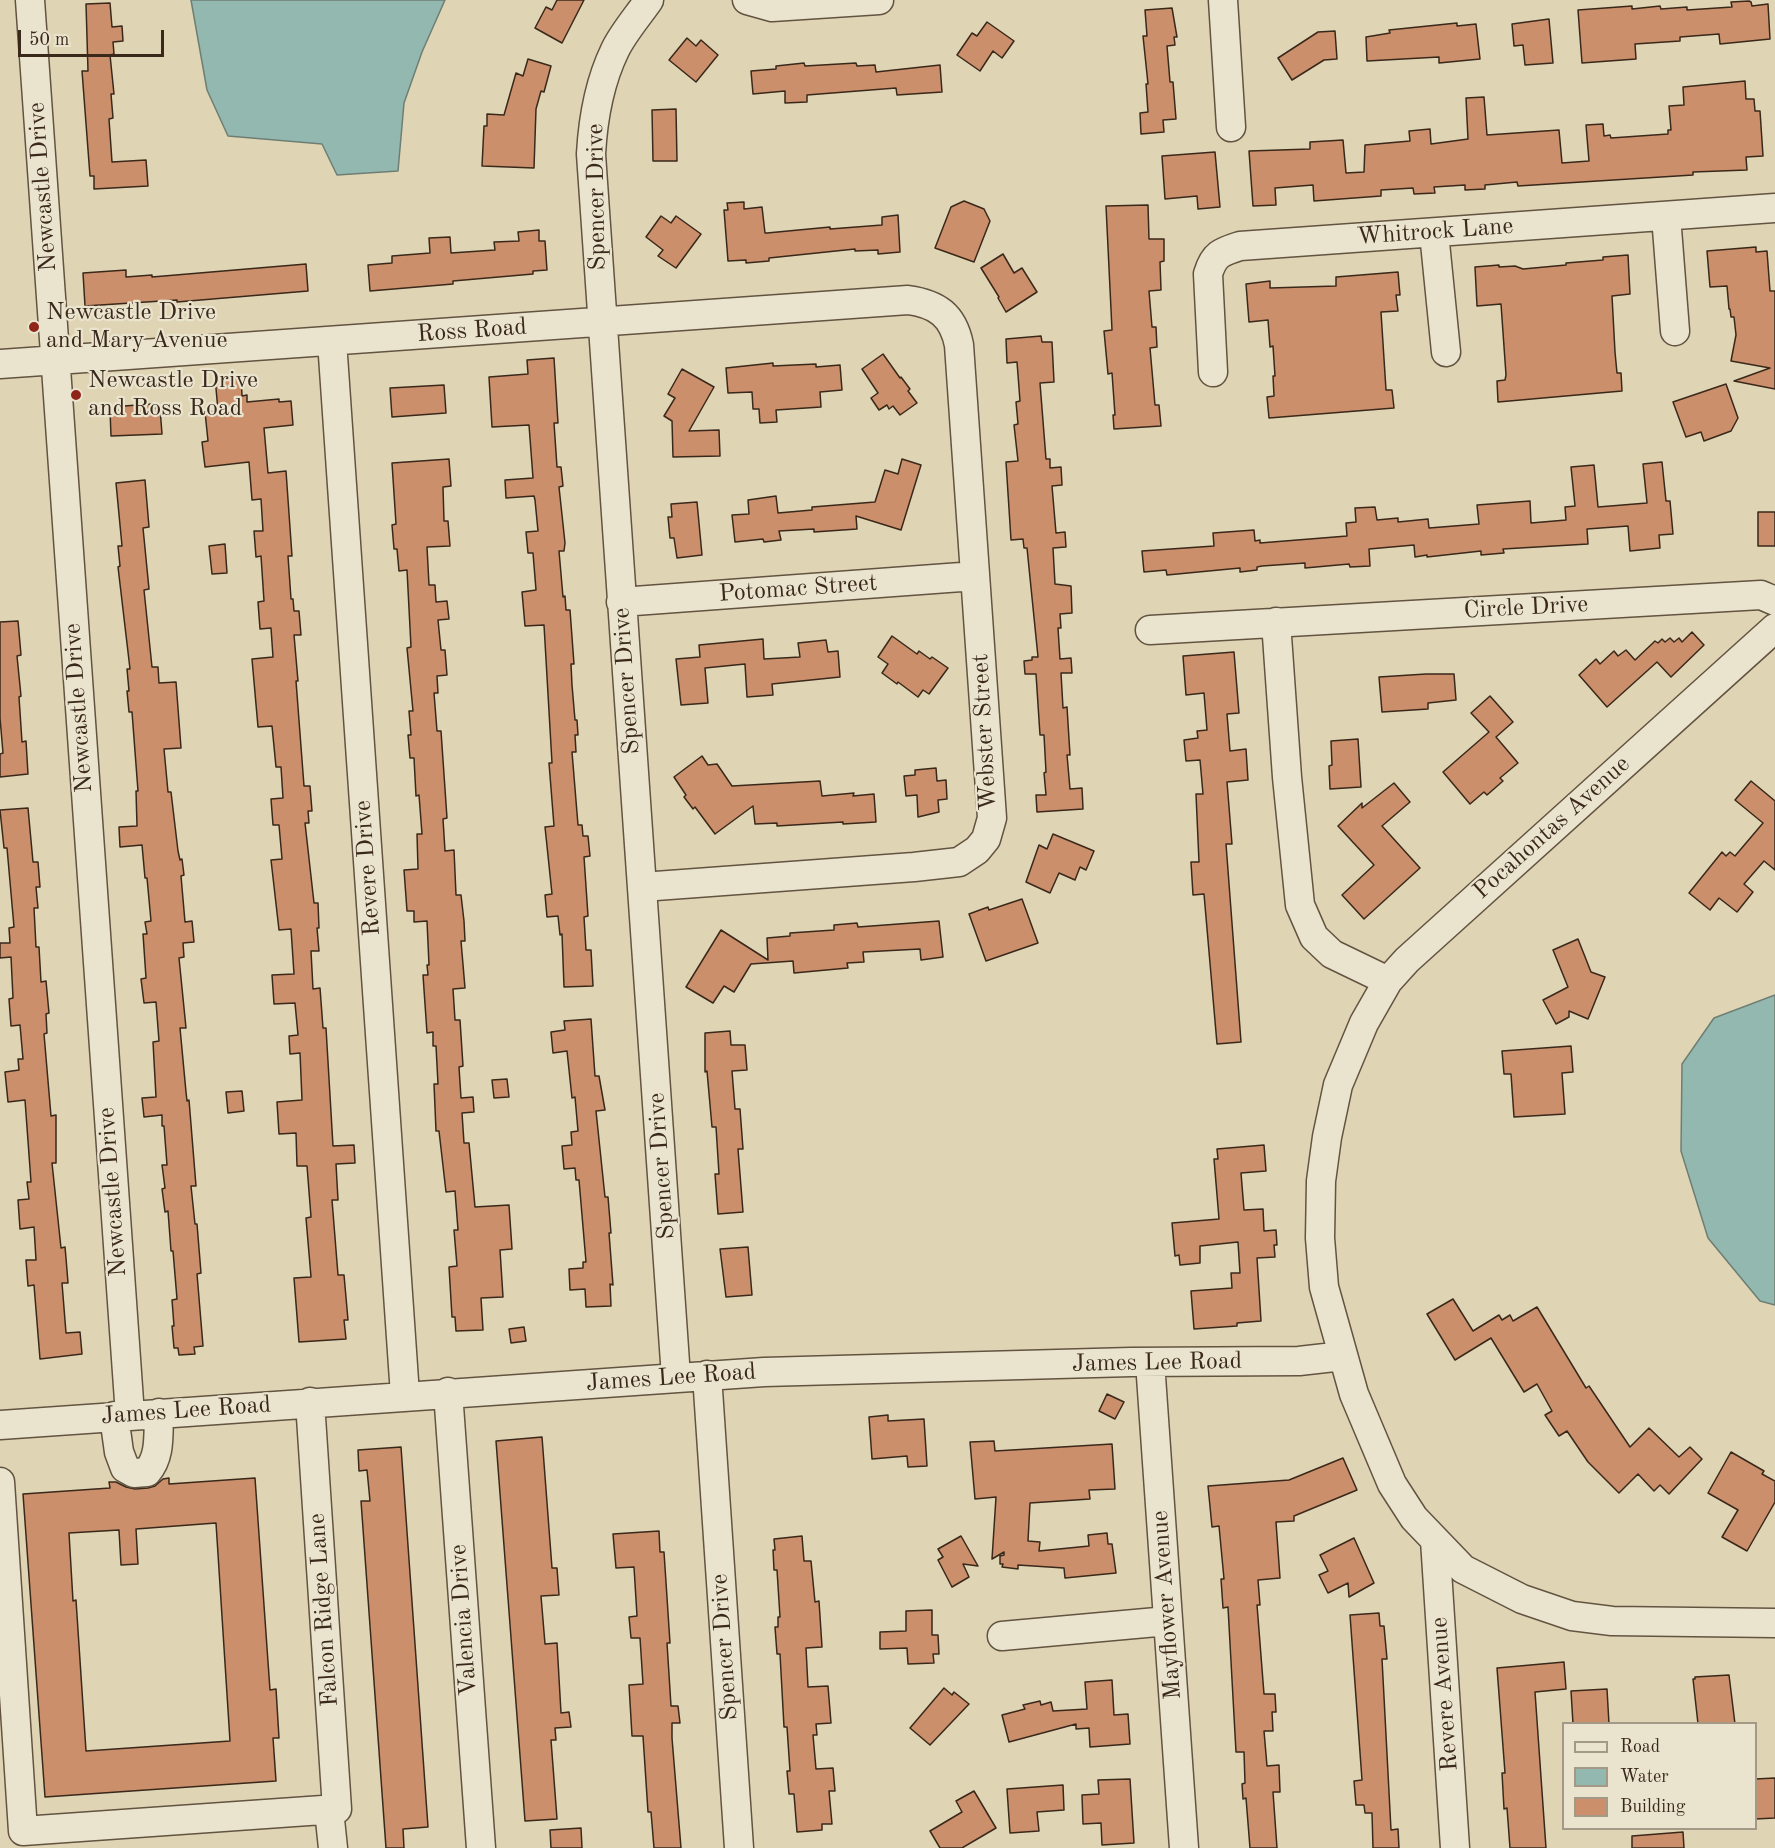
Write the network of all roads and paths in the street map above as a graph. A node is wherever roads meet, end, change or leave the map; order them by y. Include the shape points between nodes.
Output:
1 (30, 0) edge
2 (649, 0) edge
3 (747, 0) edge
4 (879, 0) edge
5 (1223, 0) edge
6 (1232, 127) dead end
7 (1775, 208) edge
8 (1666, 216) junction
9 (1434, 232) junction
10 (942, 312) joint
11 (602, 321) junction
12 (1675, 331) dead end
13 (332, 341) junction
14 (1446, 352) dead end
15 (54, 359) junction
16 (0, 364) edge
17 (1213, 372) dead end
18 (975, 576) junction
19 (1775, 601) edge
20 (621, 602) junction
21 (1276, 622) junction
22 (1775, 628) edge
23 (1150, 630) dead end
24 (642, 887) junction
25 (1388, 981) junction
26 (1343, 1356) junction
27 (1150, 1362) junction
28 (707, 1375) junction
29 (676, 1377) junction
30 (448, 1392) junction
31 (405, 1395) junction
32 (310, 1402) junction
33 (159, 1413) junction
34 (122, 1416) junction
35 (0, 1425) edge
36 (0, 1482) edge
37 (1435, 1540) junction
38 (1168, 1622) junction
39 (1775, 1623) edge
40 (1002, 1636) dead end
41 (329, 1810) junction
42 (26, 1839) edge
43 (333, 1848) edge
44 (481, 1848) edge
45 (739, 1848) edge
46 (1184, 1848) edge
47 (1455, 1848) edge

1 - 15 street, Newcastle Drive
2 - 11 street, Spencer Drive via 616,48 593,119 591,154
3 - 4 street via 772,7
5 - 6 street
7 - 8 street, Whitrock Lane
8 - 9 street, Whitrock Lane
8 - 12 street
9 - 14 street
9 - 17 street, Whitrock Lane via 1240,246 1224,251 1212,260 1208,274
10 - 11 street, Ross Road via 908,300
10 - 18 street, Webster Street via 956,331 959,345
11 - 13 street, Ross Road
11 - 20 street, Spencer Drive
13 - 15 street, Ross Road
13 - 31 street, Revere Drive
15 - 16 street, Ross Road
15 - 34 street, Newcastle Drive
18 - 20 street, Potomac Street
18 - 24 street, Webster Street via 992,818 986,839 977,850 959,862 914,867
19 - 21 street, Circle Drive via 1761,595
20 - 24 street, Spencer Drive
21 - 23 street, Circle Drive
21 - 25 street via 1300,905 1314,937 1332,954
22 - 25 street, Pocahontas Avenue
24 - 29 street, Spencer Drive
25 - 26 street, Pocahontas Avenue via 1364,1023 1338,1085 1321,1181 1324,1287
26 - 27 street, James Lee Road via 1299,1361
26 - 37 street, Pocahontas Avenue via 1354,1394 1392,1485
27 - 28 street, James Lee Road
27 - 38 street, Mayflower Avenue
28 - 29 street, James Lee Road
28 - 45 street, Spencer Drive
29 - 30 street, James Lee Road
30 - 31 street, James Lee Road
30 - 44 street, Valencia Drive
31 - 32 street, James Lee Road
32 - 33 street, James Lee Road
32 - 41 street, Falcon Ridge Lane via 337,1809
33 - 34 street, James Lee Road
33 - 34 street, Newcastle Drive via 158,1450 155,1464 147,1472 134,1473 125,1468 119,1452
34 - 35 street, James Lee Road
36 - 42 street
37 - 39 street, Pocahontas Avenue via 1463,1569 1522,1599 1572,1616 1612,1621
37 - 47 street, Revere Avenue
38 - 40 street
38 - 46 street, Mayflower Avenue
41 - 42 street
41 - 43 street, Falcon Ridge Lane

